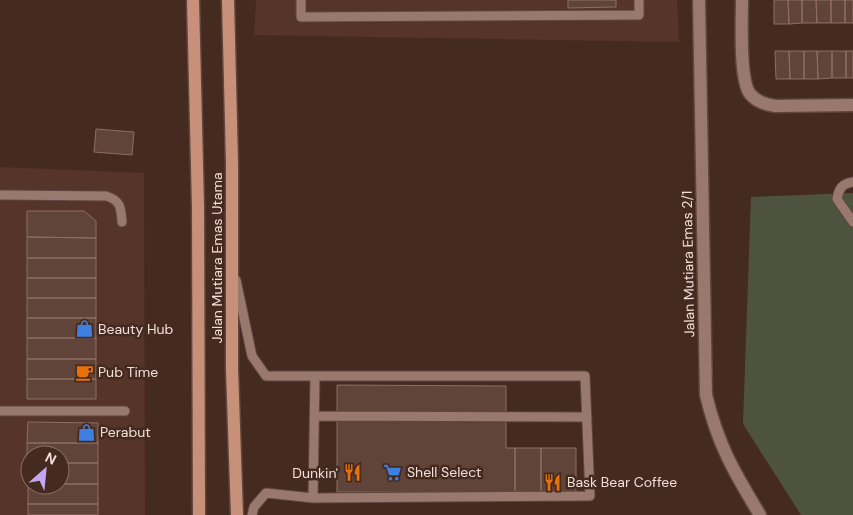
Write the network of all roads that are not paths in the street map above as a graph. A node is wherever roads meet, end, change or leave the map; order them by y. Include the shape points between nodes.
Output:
1 (193, 0) edge
2 (228, 0) edge
3 (301, 0) edge
4 (640, 0) edge
5 (699, 0) edge
6 (742, 0) edge
7 (853, 106) edge
8 (853, 182) edge
9 (0, 195) edge
10 (122, 222) dead end
11 (853, 222) edge
12 (232, 260) junction
13 (316, 376) junction
14 (1, 411) edge
15 (125, 411) dead end
16 (315, 416) junction
17 (587, 417) junction
18 (313, 498) junction
19 (199, 515) edge
20 (237, 515) edge
21 (252, 515) edge
22 (760, 515) edge

1 - 19 main road, Jalan Mutiara Emas Utama via 198,207
2 - 12 main road, Jalan Mutiara Emas Utama
3 - 4 lane via 301,17 639,15
5 - 22 street, Jalan Mutiara Emas 2/1 via 706,395 714,430 730,466
6 - 7 street via 746,85 750,94 765,104
8 - 11 lane via 844,184 837,199
9 - 10 lane via 106,196 117,201
12 - 13 lane via 252,356 266,376
12 - 20 main road, Jalan Mutiara Emas Utama
13 - 16 lane
13 - 17 lane via 585,376
14 - 15 lane
16 - 17 lane
16 - 18 lane
17 - 18 lane via 590,496
18 - 21 lane via 266,493 254,506

